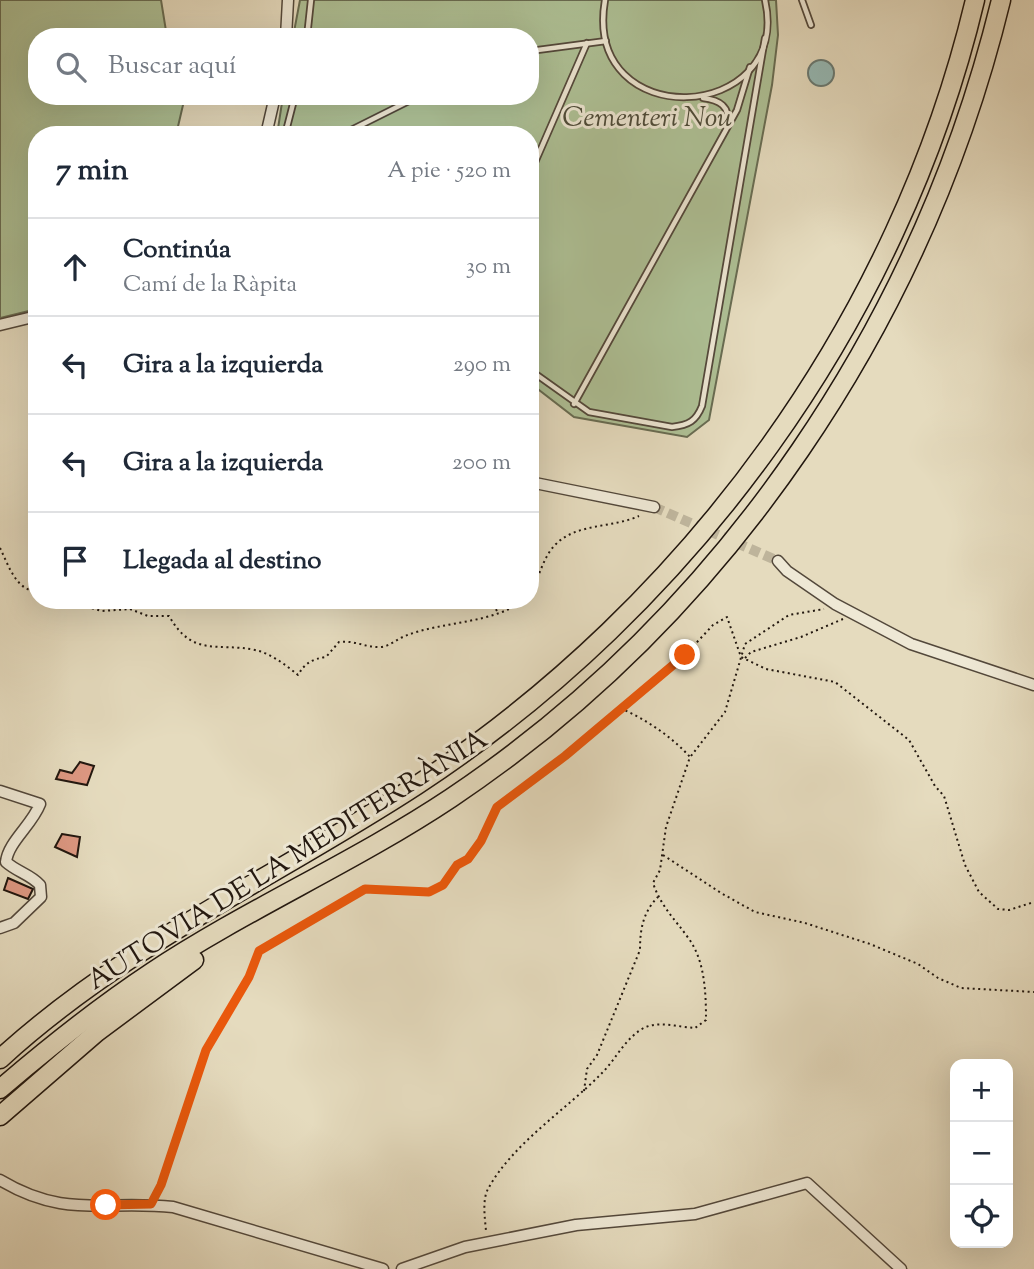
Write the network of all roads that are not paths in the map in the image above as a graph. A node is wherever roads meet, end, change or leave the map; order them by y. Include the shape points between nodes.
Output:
1 (288, 0) edge
2 (311, 0) edge
3 (605, 0) edge
4 (765, 0) edge
5 (802, 0) edge
6 (975, 0) edge
7 (1001, 0) edge
8 (811, 24) dead end
9 (286, 28) edge
10 (308, 28) edge
11 (765, 38) junction
12 (606, 41) junction
13 (587, 43) junction
14 (539, 50) edge
15 (750, 66) junction
16 (701, 98) junction
17 (273, 105) edge
18 (293, 105) edge
19 (401, 105) edge
20 (268, 126) edge
21 (287, 126) edge
22 (359, 126) edge
23 (721, 138) junction
24 (539, 153) edge
25 (28, 318) edge
26 (1, 324) edge
27 (539, 377) edge
28 (574, 404) junction
29 (539, 484) edge
30 (654, 507) tunnel mouth
31 (778, 561) tunnel mouth
32 (1034, 685) edge
33 (0, 791) edge
34 (296, 891) junction
35 (0, 928) edge
36 (0, 1059) edge
37 (0, 1089) edge
38 (0, 1116) edge
39 (0, 1180) edge
40 (383, 1269) edge
41 (402, 1269) edge
42 (901, 1269) edge

1 - 9 street
2 - 10 lane
3 - 12 lane
4 - 11 lane
5 - 8 lane
6 - 36 highway, AUTOVIA DE LA MEDITERRÀNIA via 944,110 876,273 765,455 637,604 577,662 474,745 337,835 133,957
7 - 34 highway, AUTOVIA DE LA MEDITERRÀNIA via 975,97 911,256 855,368 757,510 716,560 596,684 452,797
11 - 15 lane
11 - 28 lane via 705,392 696,419 672,427 589,412
12 - 13 lane
12 - 16 lane via 614,60 641,87 662,96
13 - 14 lane
13 - 24 lane
15 - 16 lane via 721,91
15 - 23 lane via 737,110
16 - 23 lane via 716,99 727,109 729,117
17 - 20 street
18 - 21 lane
19 - 22 lane
23 - 28 lane
25 - 26 street
27 - 28 lane
29 - 30 street
31 - 32 street via 835,604 911,644
33 - 35 street via 40,804 35,818 7,852 6,862 40,885 41,897 14,923
34 - 37 highway, AUTOVIA DE LA MEDITERRÀNIA via 153,971
34 - 38 highway via 97,1031
39 - 40 street via 24,1194 61,1205 151,1204 213,1216
41 - 42 street via 486,1243 576,1225 695,1214 807,1183

